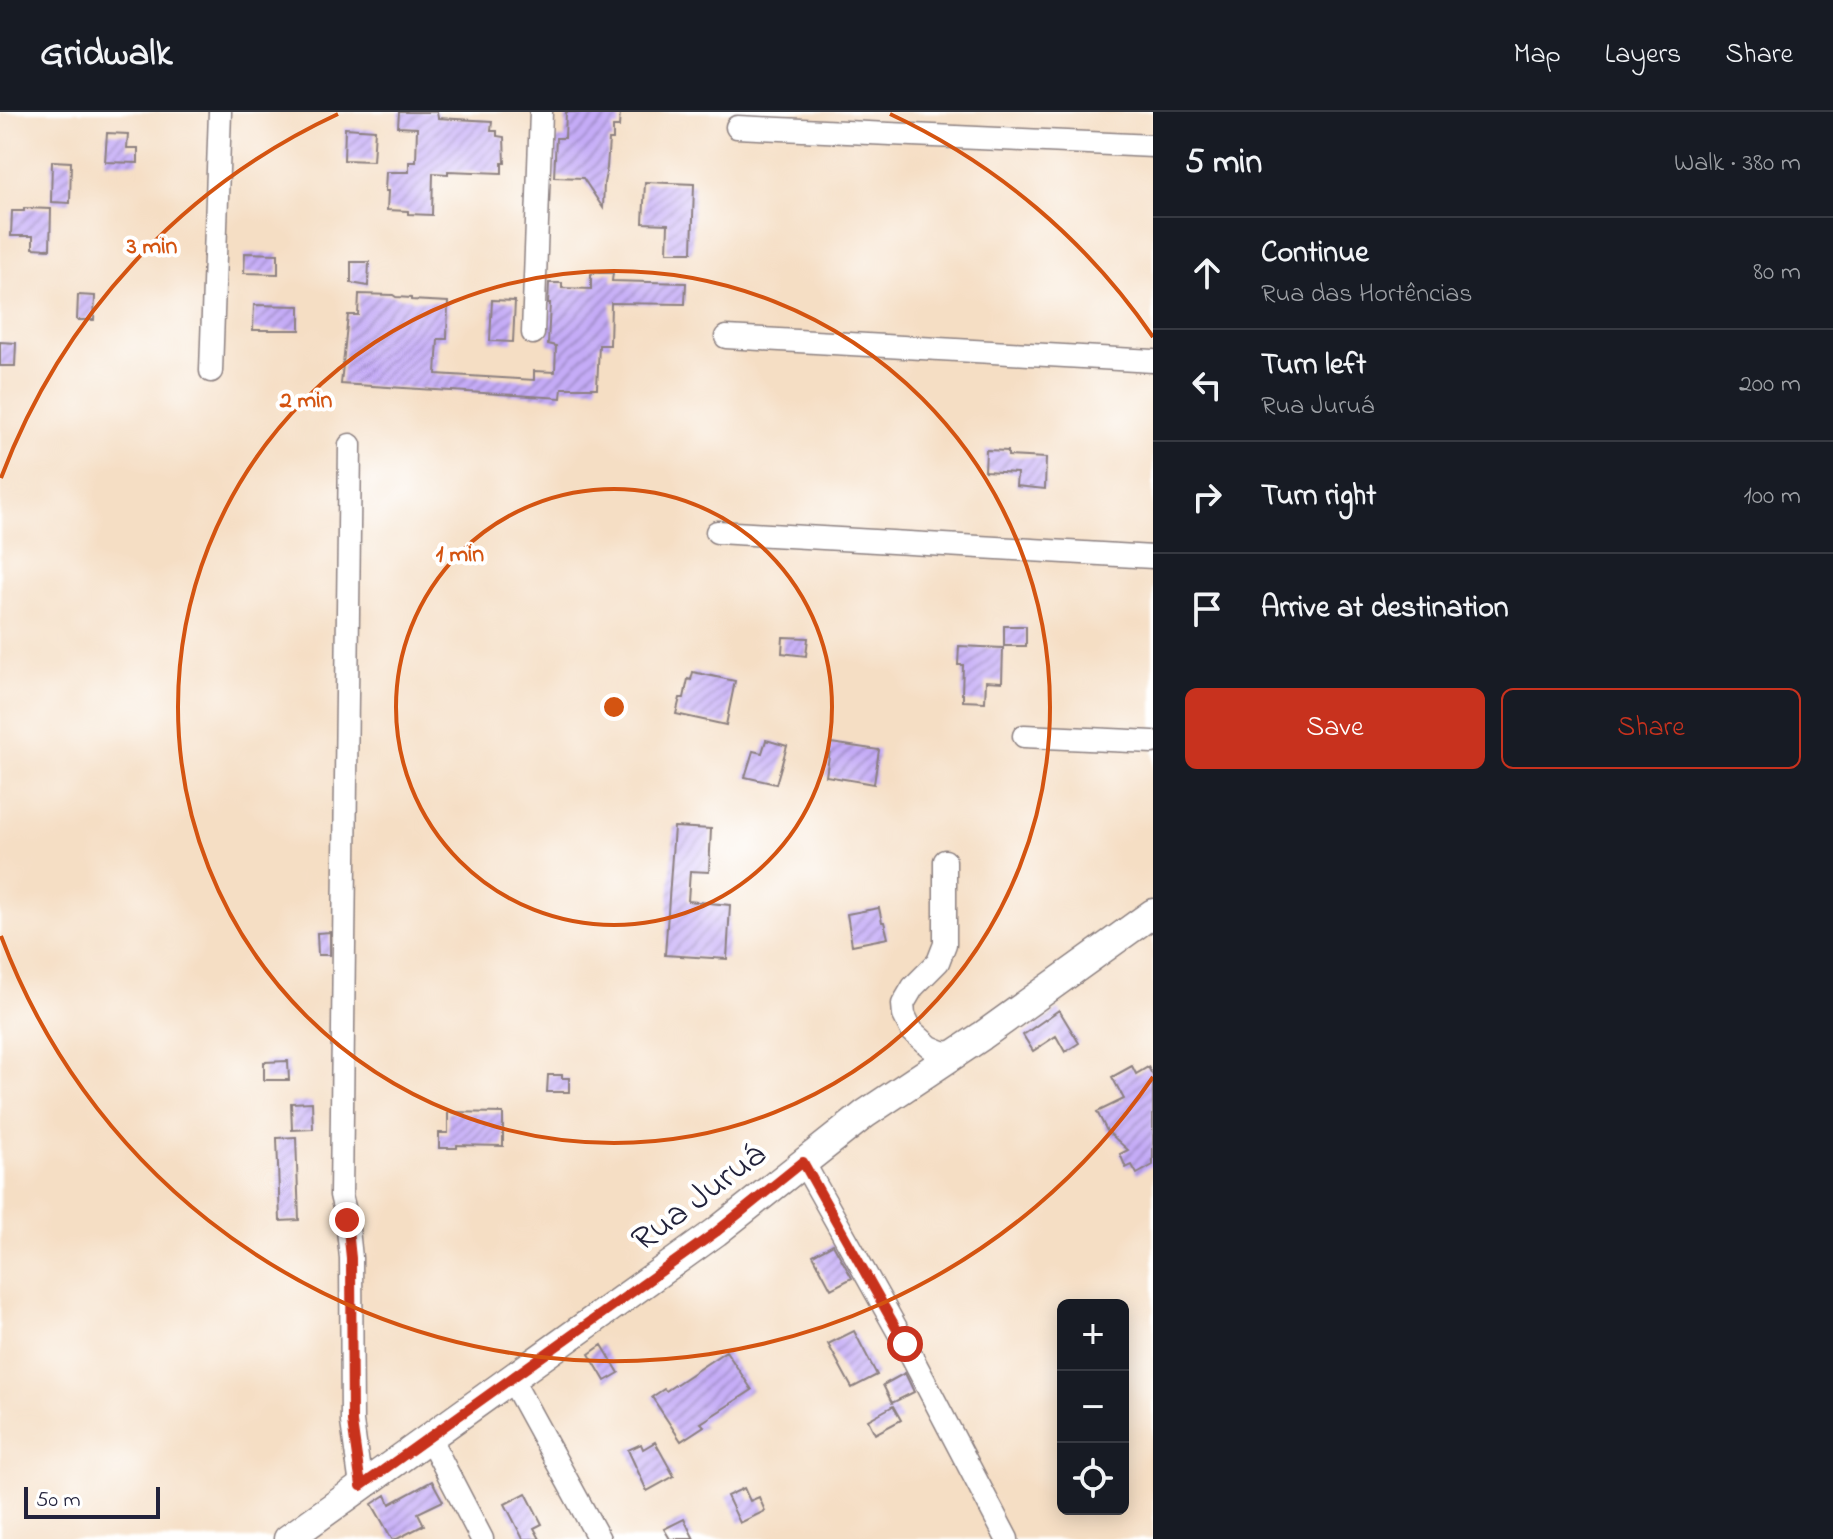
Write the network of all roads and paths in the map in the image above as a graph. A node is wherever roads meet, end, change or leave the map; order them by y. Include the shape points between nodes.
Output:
1 (220, 112) edge
2 (541, 112) edge
3 (737, 127) dead end
4 (1153, 146) edge
5 (533, 333) dead end
6 (726, 337) dead end
7 (1153, 361) edge
8 (211, 371) dead end
9 (350, 445) dead end
10 (717, 532) dead end
11 (1153, 557) edge
12 (1024, 736) dead end
13 (1153, 742) edge
14 (945, 861) dead end
15 (1153, 913) edge
16 (956, 1053) junction
17 (803, 1162) junction
18 (511, 1378) junction
19 (429, 1437) junction
20 (361, 1486) junction
21 (288, 1539) edge
22 (482, 1539) edge
23 (599, 1539) edge
24 (1007, 1539) edge

1 - 8 street
2 - 5 street
3 - 4 street
6 - 7 street
9 - 20 street via 341,1195 351,1258 352,1422
10 - 11 street
12 - 13 street
14 - 16 street via 945,944 938,962 903,1004 912,1031 930,1047
15 - 16 street, Rua Juruá
16 - 17 street, Rua Juruá
17 - 18 street, Rua Juruá via 716,1232
17 - 24 street
18 - 19 street, Rua Juruá
18 - 23 street
19 - 20 street, Rua Juruá
19 - 22 street
20 - 21 street, Rua Juruá

